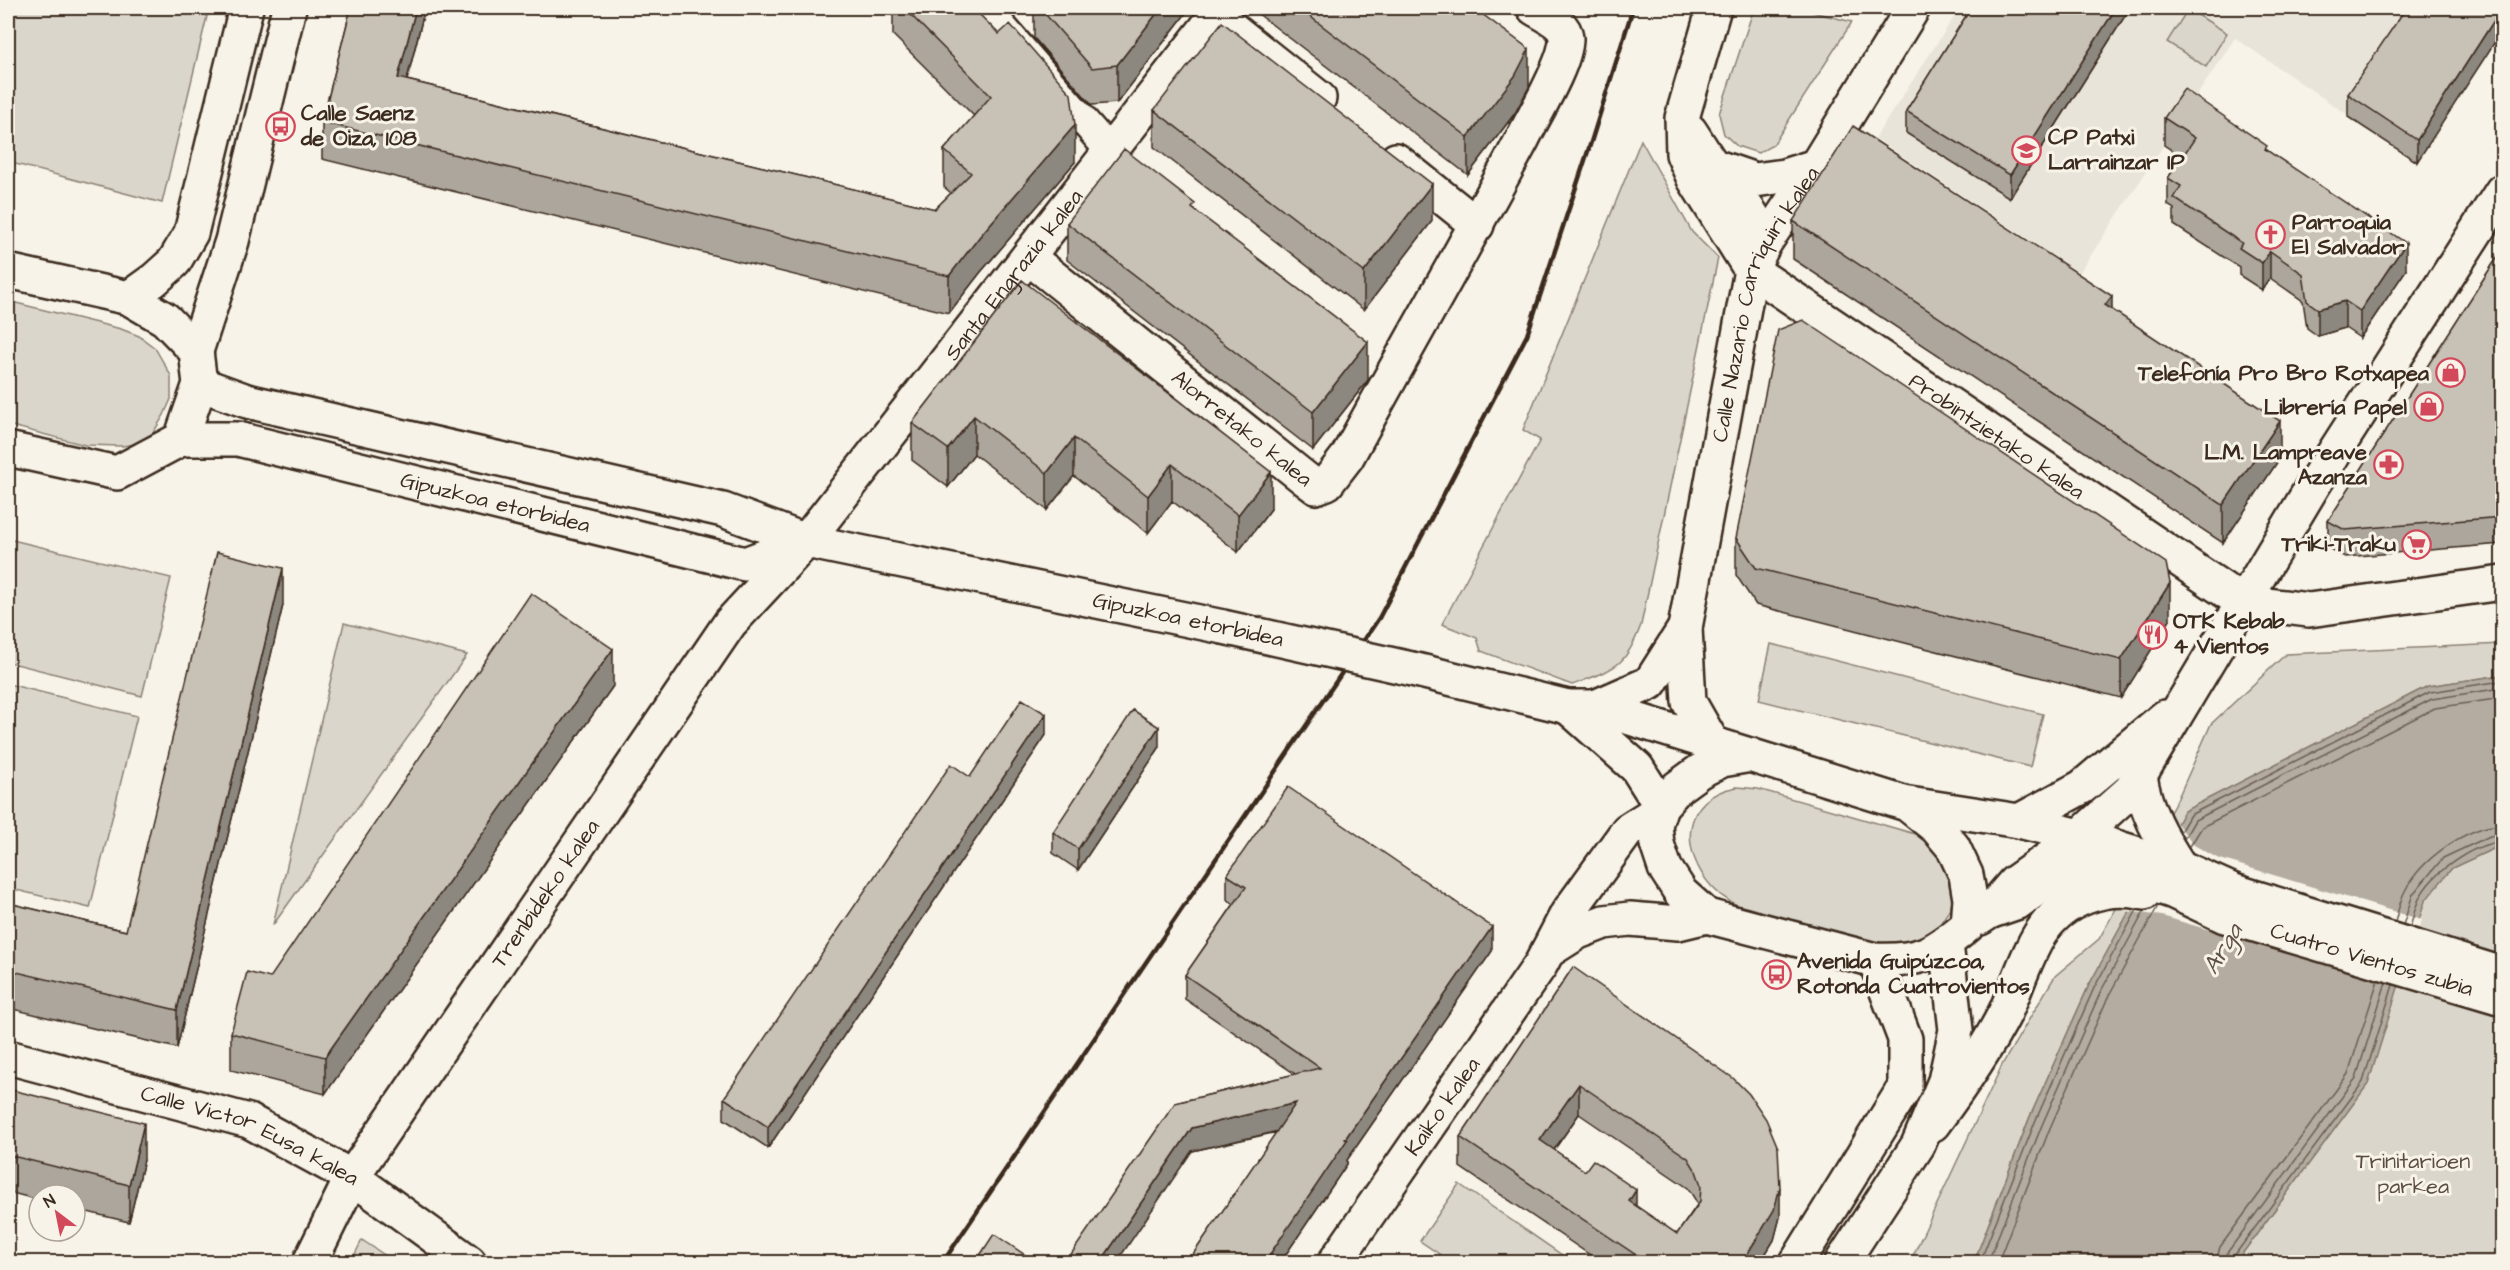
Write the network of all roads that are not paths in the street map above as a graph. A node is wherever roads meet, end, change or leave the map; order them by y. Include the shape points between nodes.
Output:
1 (246, 8) edge
2 (289, 8) edge
3 (986, 8) edge
4 (1534, 8) edge
5 (1714, 8) edge
6 (1913, 8) edge
7 (1219, 12) edge
8 (1682, 118) junction
9 (1347, 120) edge
10 (1374, 143) edge
11 (1109, 150) junction
12 (1713, 166) junction
13 (1816, 166) junction
14 (2502, 191) edge
15 (1477, 225) junction
16 (1028, 257) junction
17 (1758, 257) junction
18 (8, 270) edge
19 (129, 298) junction
20 (196, 351) junction
21 (200, 384) junction
22 (181, 439) junction
23 (8, 449) edge
24 (806, 541) junction
25 (2502, 583) edge
26 (2242, 602) junction
27 (1685, 628) junction
28 (2180, 705) junction
29 (1581, 707) junction
30 (1713, 744) junction
31 (1750, 755) junction
32 (2140, 776) junction
33 (1907, 804) junction
34 (1659, 809) junction
35 (2019, 821) junction
36 (2098, 850) junction
37 (2177, 879) junction
38 (1707, 916) junction
39 (1967, 927) junction
40 (1548, 951) junction
41 (1875, 960) junction
42 (2502, 974) edge
43 (2502, 998) edge
44 (8, 1057) edge
45 (1918, 1145) junction
46 (352, 1177) junction
47 (310, 1263) edge
48 (469, 1263) edge
49 (1335, 1263) edge
50 (1797, 1263) edge
51 (1842, 1263) edge

1 - 19 street via 191,233 174,262
2 - 20 street via 232,241
3 - 11 street
4 - 15 street via 1562,26 1566,37 1563,54
5 - 8 street
6 - 13 street, Calle Nazario Carriquiri kalea
7 - 9 street
7 - 11 street, Santa Engrazia kalea
8 - 12 street
8 - 17 street via 1683,154 1694,179
10 - 15 street
11 - 16 street, Santa Engrazia kalea
12 - 13 street via 1755,180 1784,177
12 - 17 street via 1761,229
13 - 17 street, Calle Nazario Carriquiri kalea
14 - 26 street
15 - 16 street, Alorretako kalea via 1347,457 1327,483 1316,487
16 - 24 street, Santa Engrazia kalea
17 - 26 street, Probintzietako kalea
17 - 27 street, Calle Nazario Carriquiri kalea
18 - 19 street
19 - 20 street via 165,319
20 - 21 street
21 - 22 street
21 - 24 street, Gipuzkoa etorbidea via 247,401 723,510
22 - 23 street via 117,472
22 - 24 street, Gipuzkoa etorbidea via 238,439 745,564
24 - 29 street, Gipuzkoa etorbidea, bridge via 1223,627
24 - 46 street, Trenbideko kalea via 730,623
25 - 26 street via 2309,610
26 - 28 street
27 - 29 street, Calle Nazario Carriquiri kalea via 1650,683
27 - 30 street, Calle Nazario Carriquiri kalea via 1689,702
28 - 32 street
28 - 35 street via 2082,787
29 - 30 street, Gipuzkoa etorbidea
29 - 34 street, Gipuzkoa etorbidea via 1636,768
30 - 31 street, Gipuzkoa etorbidea
31 - 33 street, Gipuzkoa etorbidea
31 - 34 street, Kaiko kalea via 1722,760 1700,771 1677,787
32 - 36 street
32 - 37 street via 2143,796
33 - 35 street
33 - 39 street via 1953,847 1966,875 1970,898
34 - 38 street via 1655,825 1665,867 1681,893
34 - 40 street, Kaiko kalea via 1628,830 1567,915
35 - 36 street
36 - 37 street, Cuatro Vientos zubia
36 - 39 street via 2014,883
37 - 42 street, Cuatro Vientos zubia via 2234,891
37 - 43 street, Cuatro Vientos zubia via 2225,915
37 - 45 street, Cuatro Vientos zubia via 2154,895 2127,889 2103,891 2061,910 2041,933 2004,1014 1961,1086
38 - 40 street, Kaiko kalea via 1678,923 1630,919 1604,922 1578,932
38 - 41 street
39 - 41 street via 1923,957
39 - 45 street via 1956,1030 1945,1081
40 - 49 street, Kaiko kalea
41 - 50 street via 1905,1039 1905,1087
44 - 46 street, Calle Victor Eusa kalea via 249,1121
45 - 51 street
46 - 47 street, Trenbideko kalea
46 - 48 street, Calle Victor Eusa kalea

